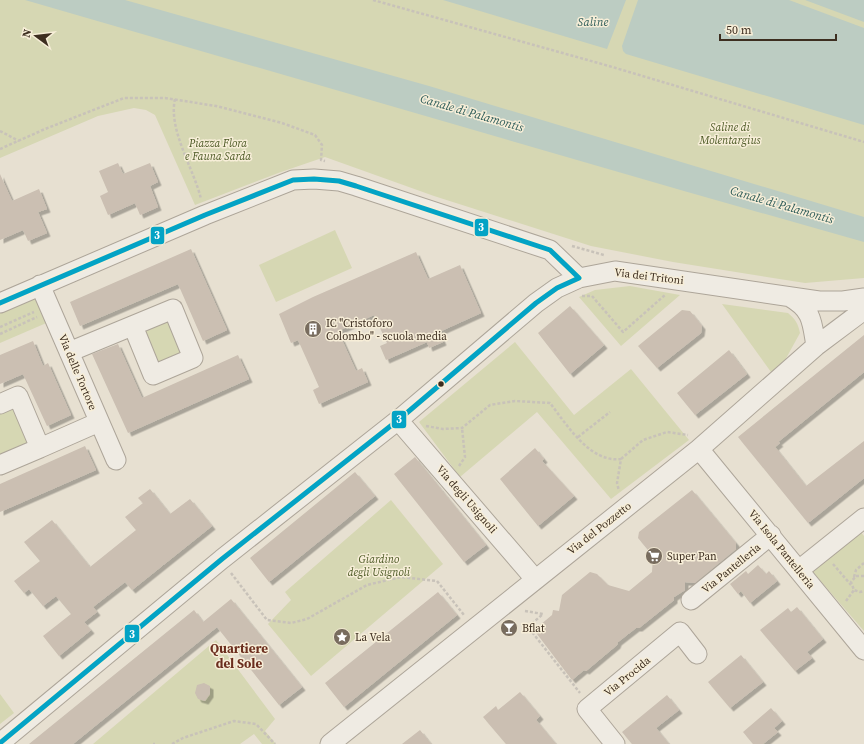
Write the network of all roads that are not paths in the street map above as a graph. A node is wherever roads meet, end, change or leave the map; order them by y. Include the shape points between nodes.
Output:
1 (579, 278) junction
2 (40, 285) junction
3 (790, 297) junction
4 (864, 298) edge
5 (0, 303) edge
6 (864, 310) edge
7 (133, 326) dead end
8 (816, 346) junction
9 (69, 352) junction
10 (0, 404) edge
11 (398, 420) junction
12 (99, 422) junction
13 (705, 444) junction
14 (40, 448) junction
15 (116, 460) dead end
16 (0, 465) edge
17 (864, 518) edge
18 (771, 535) junction
19 (799, 570) junction
20 (535, 579) junction
21 (691, 600) dead end
22 (864, 650) edge
23 (697, 654) dead end
24 (0, 743) edge
25 (330, 744) edge
26 (615, 744) edge

1 - 2 street via 550,250 356,186 339,181 314,179 293,180
1 - 3 street, Via dei Tritoni via 615,271
1 - 11 street, Via dei Tritoni via 557,288 536,304
2 - 5 street
2 - 9 street, Via delle Tortore
3 - 4 street, Via dei Tritoni via 843,301
3 - 8 street via 803,306 812,319
6 - 8 street, Via del Pozzetto
7 - 9 street
8 - 13 street, Via del Pozzetto
9 - 12 street, Via delle Tortore
10 - 14 street via 18,396
11 - 20 street, Via degli Usignoli
11 - 24 street, Via dei Tritoni via 222,559
12 - 14 street
12 - 15 street, Via delle Tortore
13 - 18 street, Via Isola Pantelleria
13 - 20 street, Via del Pozzetto
14 - 16 street
17 - 19 street
18 - 19 street, Via Isola Pantelleria
18 - 21 street, Via Pantelleria
19 - 22 street, Via Isola Pantelleria
20 - 25 street, Via del Pozzetto
23 - 26 street, Via Procida via 680,632 587,709

